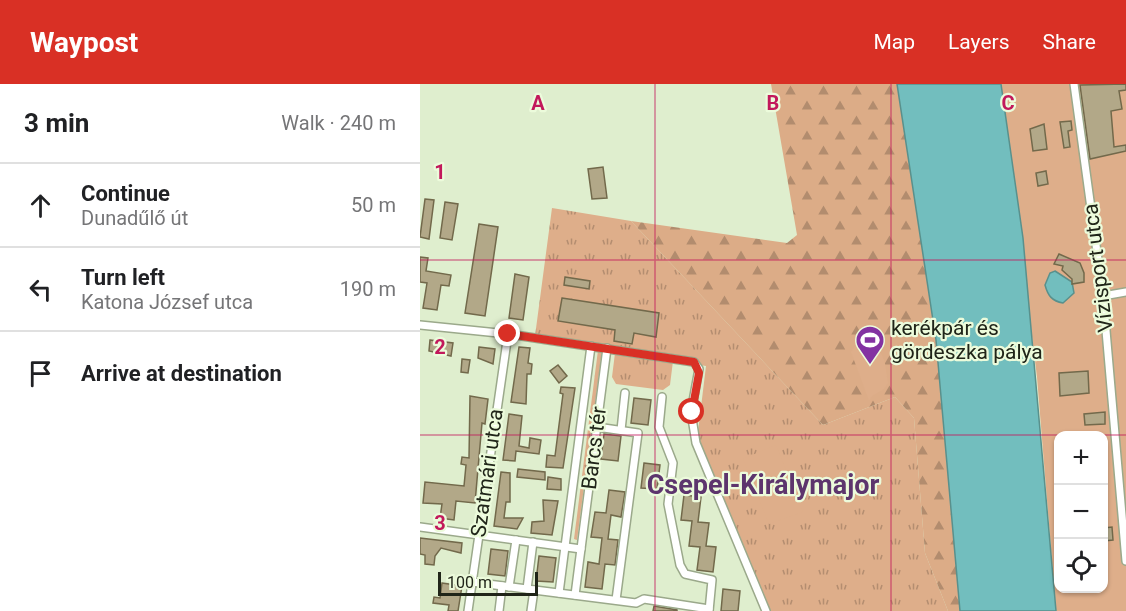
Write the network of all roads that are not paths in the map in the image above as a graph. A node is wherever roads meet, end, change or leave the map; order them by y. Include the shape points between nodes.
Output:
1 (1074, 84) edge
2 (1126, 292) edge
3 (1103, 296) junction
4 (420, 325) edge
5 (508, 334) junction
6 (591, 346) junction
7 (607, 348) junction
8 (625, 393) dead end
9 (662, 397) dead end
10 (597, 427) junction
11 (621, 430) junction
12 (420, 527) edge
13 (478, 535) junction
14 (516, 540) junction
15 (533, 542) junction
16 (565, 547) junction
17 (581, 549) junction
18 (1126, 561) edge
19 (472, 582) junction
20 (506, 586) junction
21 (530, 589) junction
22 (559, 593) junction
23 (575, 595) junction
24 (616, 600) junction
25 (636, 607) edge
26 (709, 610) edge
27 (468, 611) edge
28 (499, 611) edge
29 (531, 611) edge
30 (766, 611) edge

1 - 3 street, Vízisport utca
2 - 3 street
3 - 18 street, Vízisport utca
4 - 5 street
5 - 6 street
5 - 13 street, Szatmári utca
6 - 7 street
6 - 16 street, Barcs tér
7 - 10 street, Barcs tér
7 - 30 street via 694,362 699,369 692,412 696,443
8 - 11 street
9 - 26 street via 659,427 673,463 668,504 680,565 686,574 712,580
10 - 11 street
10 - 17 street, Barcs tér
11 - 24 street via 638,433
12 - 13 street
13 - 14 street
13 - 19 street, Szatmári utca
14 - 15 street
14 - 20 street
15 - 16 street
15 - 21 street
16 - 17 street
16 - 22 street, Barcs tér
17 - 23 street, Barcs tér
19 - 20 street
19 - 27 street, Szatmári utca
20 - 21 street
20 - 28 street
21 - 22 street
21 - 29 street
22 - 23 street
23 - 24 street
24 - 25 street
25 - 26 street via 644,598

